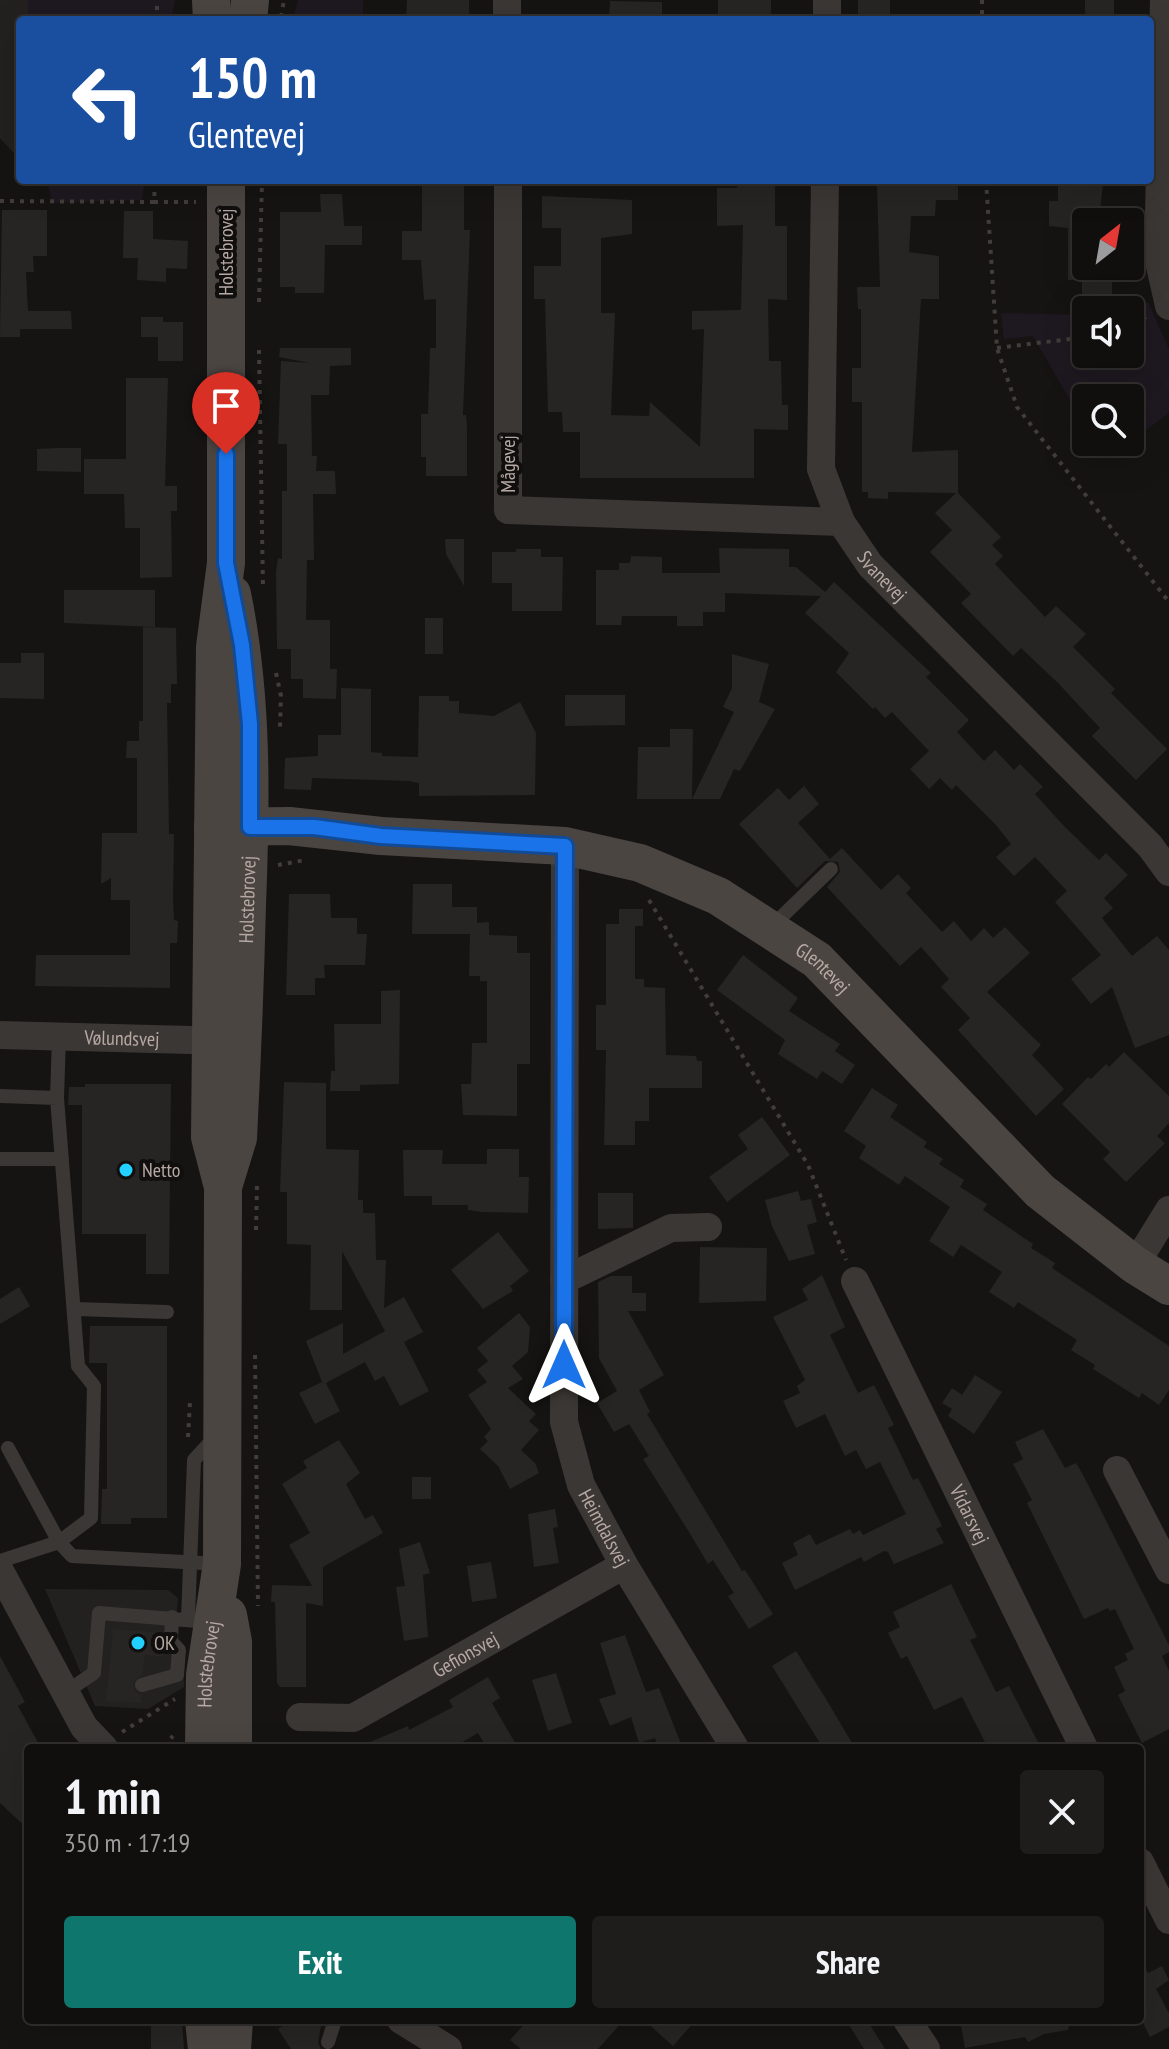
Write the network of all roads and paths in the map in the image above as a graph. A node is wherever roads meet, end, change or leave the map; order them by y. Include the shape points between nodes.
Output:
1 (1164, 0) edge
2 (155, 184) edge
3 (508, 184) edge
4 (825, 184) edge
5 (986, 184) edge
6 (226, 191) edge
7 (0, 201) edge
8 (154, 202) junction
9 (1169, 306) edge
10 (1072, 339) edge
11 (997, 348) junction
12 (841, 522) junction
13 (226, 563) junction
14 (1169, 602) edge
15 (238, 842) junction
16 (565, 846) junction
17 (313, 859) dead end
18 (640, 863) junction
19 (831, 869) dead end
20 (1169, 872) edge
21 (771, 927) junction
22 (0, 1035) edge
23 (59, 1037) junction
24 (226, 1041) junction
25 (0, 1096) edge
26 (57, 1098) junction
27 (0, 1159) edge
28 (62, 1159) junction
29 (1169, 1210) edge
30 (708, 1227) dead end
31 (1135, 1265) junction
32 (564, 1280) junction
33 (855, 1281) joint
34 (1169, 1286) edge
35 (76, 1309) junction
36 (167, 1312) dead end
37 (8, 1448) dead end
38 (1117, 1470) dead end
39 (59, 1542) junction
40 (0, 1561) edge
41 (624, 1565) junction
42 (211, 1569) junction
43 (1169, 1570) edge
44 (0, 1571) edge
45 (188, 1619) junction
46 (94, 1673) junction
47 (107, 1683) dead end
48 (142, 1685) dead end
49 (187, 1690) dead end
50 (66, 1692) junction
51 (300, 1717) dead end
52 (99, 1744) edge
53 (106, 1744) edge
54 (204, 1744) edge
55 (233, 1744) edge
56 (733, 1744) edge
57 (1082, 1744) edge
58 (1144, 1870) edge
59 (1169, 1920) edge
60 (204, 2024) edge
61 (234, 2024) edge
62 (334, 2024) edge
63 (407, 2024) edge
64 (910, 2024) edge
65 (328, 2042) dead end
66 (207, 2049) edge
67 (232, 2049) edge
68 (448, 2049) edge
69 (926, 2049) edge

1 - 9 street via 1158,257
2 - 8 path
3 - 12 street, Mågevej via 508,510
4 - 12 street, Svanevej via 821,469
5 - 11 path
6 - 8 path
6 - 13 main road, Holstebrovej
7 - 8 path
10 - 11 path
11 - 14 path via 1017,407
12 - 20 street, Svanevej via 870,565 1150,846
13 - 15 main road, Holstebrovej via 247,692
13 - 15 main road, Holstebrovej via 215,647 226,677
15 - 16 main road, Glentevej via 319,850 381,836
15 - 17 path
15 - 24 main road, Holstebrovej
16 - 18 main road, Glentevej
16 - 32 street, Heimdalsvej
18 - 21 main road, Glentevej via 718,896
18 - 33 path via 647,896 808,1165
19 - 21 lane
21 - 31 main road, Glentevej via 844,986 1040,1191
22 - 23 street, Vølundsvej
23 - 24 street, Vølundsvej
23 - 26 lane
24 - 42 main road, Holstebrovej via 238,1138 223,1187 222,1429
25 - 26 lane
26 - 28 lane
27 - 28 lane
28 - 35 lane
29 - 31 street
30 - 32 street via 671,1228
31 - 34 main road, Glentevej
32 - 41 street, Heimdalsvej via 564,1422 581,1485
33 - 57 street, Vidarsvej
35 - 36 lane
35 - 39 lane via 78,1366 94,1386 91,1518
37 - 39 lane
38 - 43 street
39 - 40 lane
39 - 42 lane via 72,1556
41 - 51 street, Gefionsvej via 353,1718
41 - 56 street, Heimdalsvej
42 - 45 main road, Holstebrovej
42 - 55 main road, Holstebrovej via 233,1642
44 - 50 street
45 - 46 lane via 99,1613
45 - 48 lane via 171,1642 179,1650 177,1675
45 - 54 main road, Holstebrovej via 205,1675
46 - 47 lane
46 - 50 lane
49 - 53 path
50 - 52 street
58 - 59 street
60 - 66 main road
61 - 67 main road
62 - 65 lane
63 - 68 street
64 - 69 street

